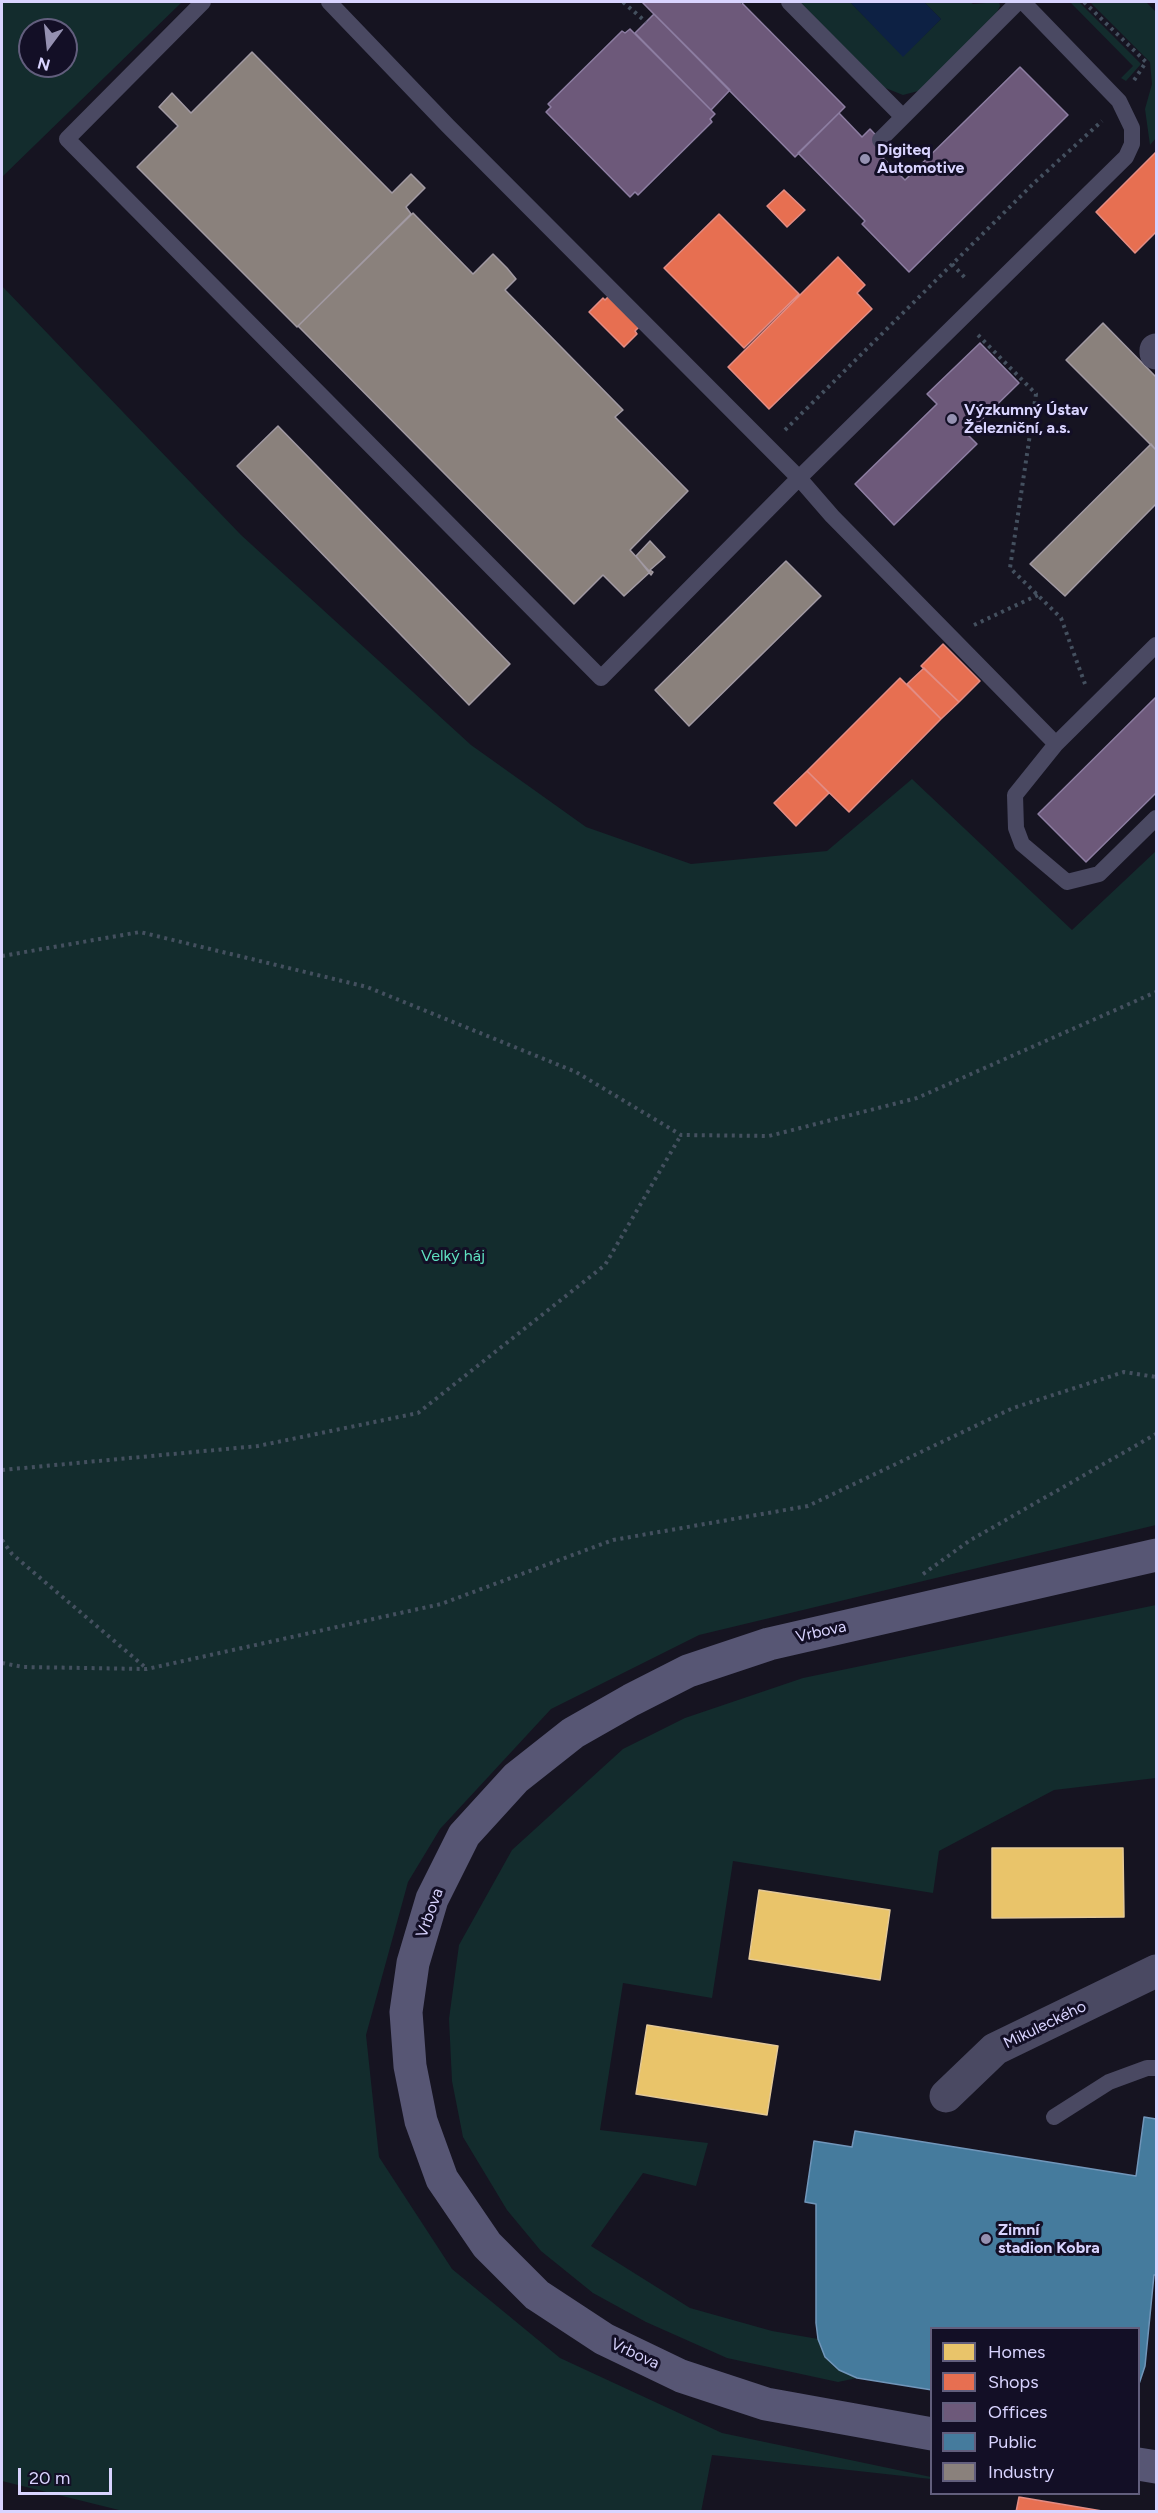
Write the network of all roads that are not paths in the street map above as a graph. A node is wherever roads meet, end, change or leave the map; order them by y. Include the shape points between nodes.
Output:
1 (203, 2) edge
2 (330, 2) edge
3 (789, 2) edge
4 (1018, 2) edge
5 (1023, 2) edge
6 (903, 117) junction
7 (880, 140) dead end
8 (799, 478) junction
9 (1156, 645) edge
10 (1056, 744) junction
11 (1156, 818) edge
12 (1156, 1556) edge
13 (1156, 1971) edge
14 (1156, 2068) edge
15 (946, 2096) dead end
16 (1054, 2117) dead end
17 (930, 2434) edge
18 (1140, 2464) edge
19 (1156, 2467) edge

1 - 8 lane via 67,139 601,678
2 - 8 lane
3 - 6 lane
4 - 6 lane
5 - 8 lane via 1119,101 1132,129 1132,144 1126,157
6 - 7 lane
8 - 10 lane
9 - 10 lane
10 - 11 lane via 1016,795 1016,828 1022,844 1067,882 1099,874
12 - 17 main road, Vrbova via 769,1644 688,1671 631,1700 573,1733 516,1778 465,1835 432,1899 412,1963 406,2012 410,2066 421,2121 442,2179 487,2245 537,2295 604,2339 681,2376 766,2404
13 - 15 street, Mikuleckého via 995,2049
14 - 16 lane via 1109,2082
18 - 19 main road

